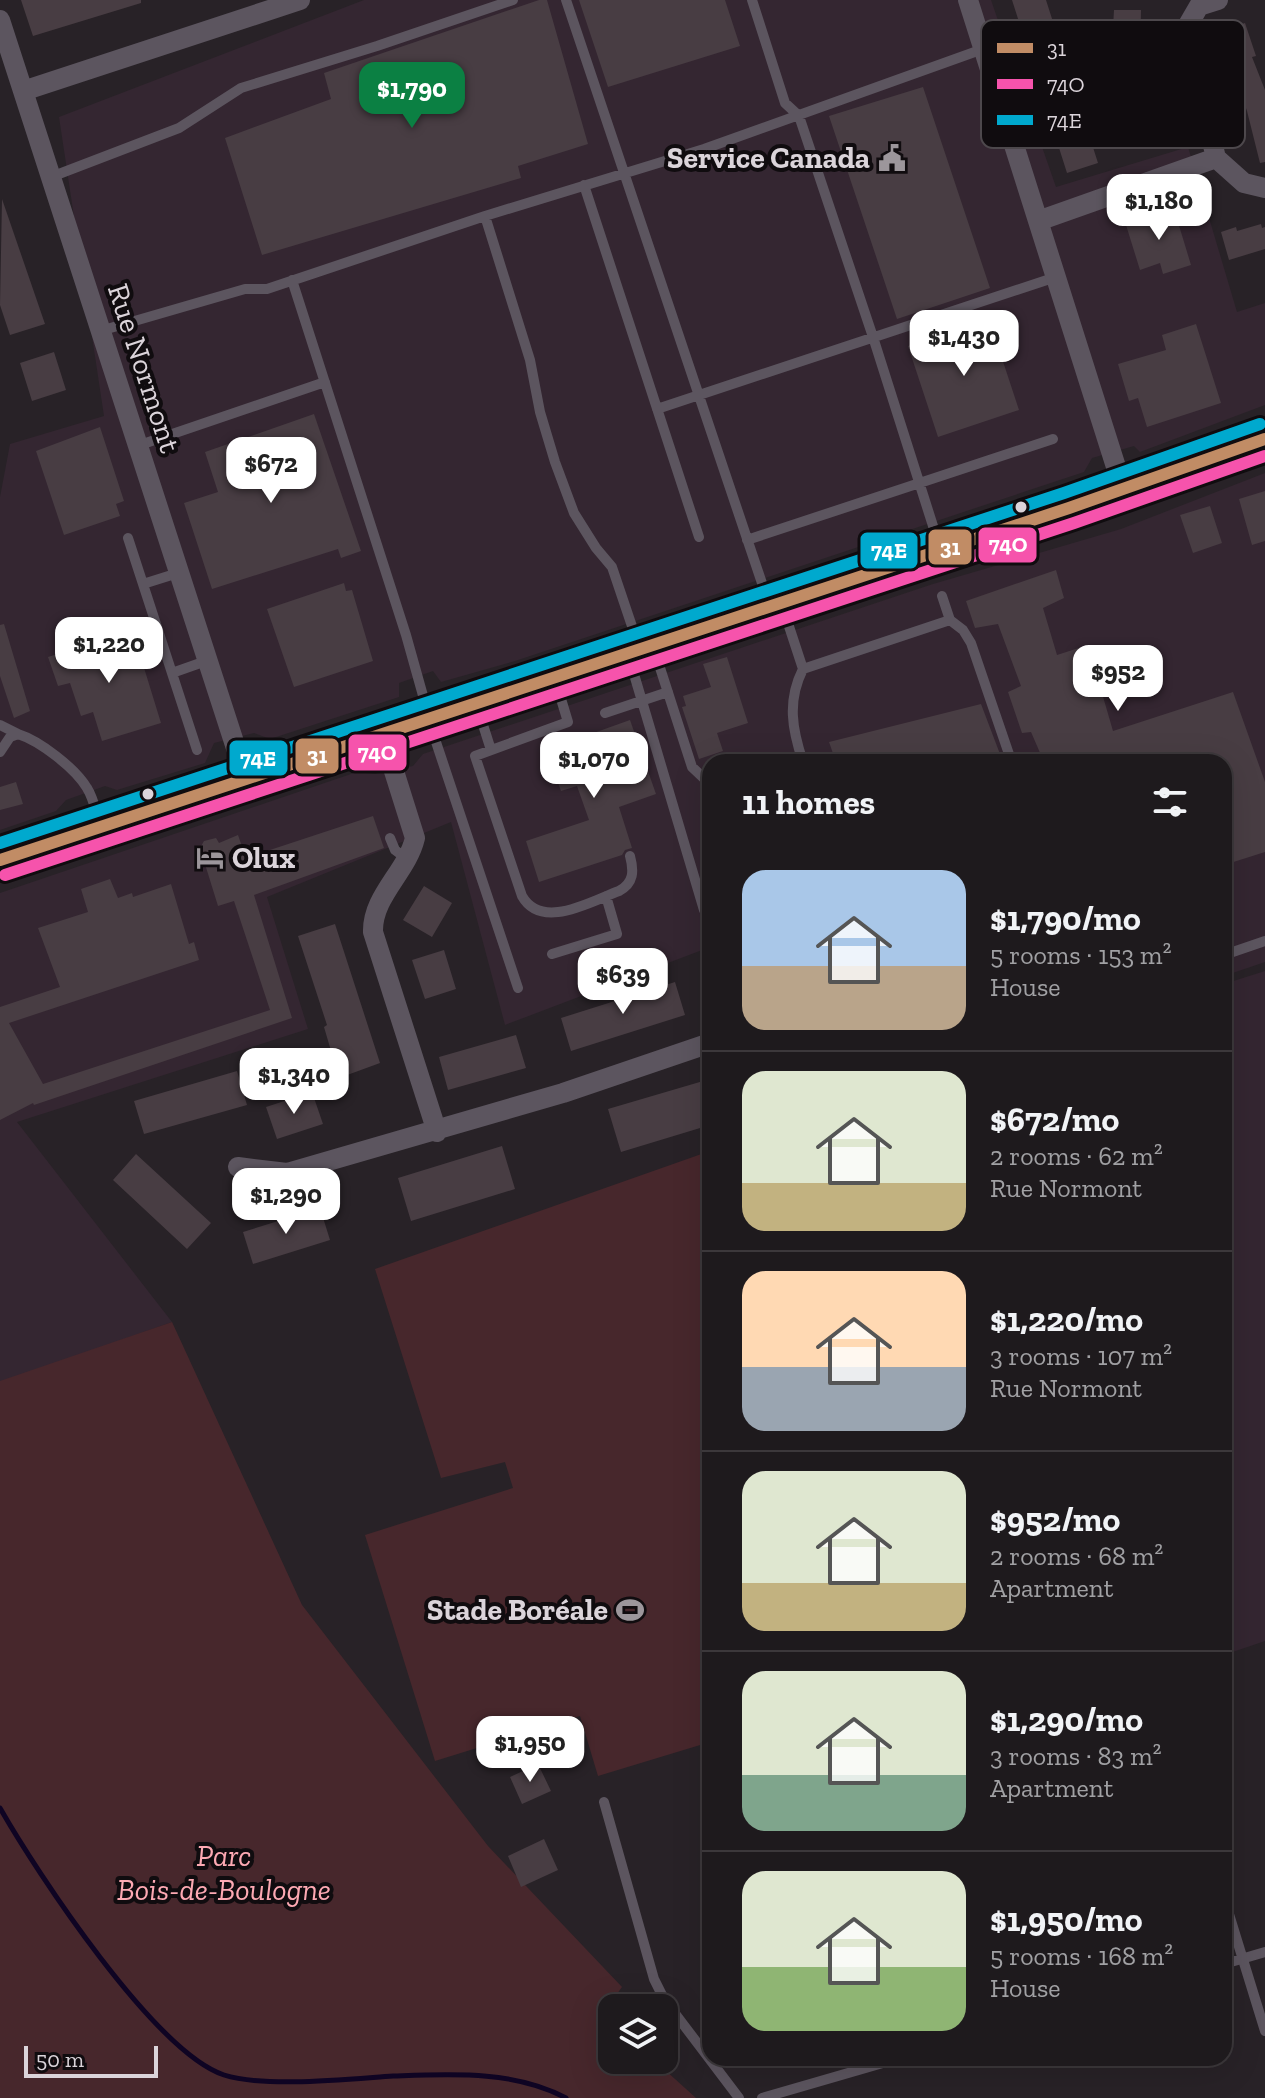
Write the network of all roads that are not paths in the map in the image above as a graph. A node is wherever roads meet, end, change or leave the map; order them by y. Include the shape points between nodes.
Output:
1 (300, 0) edge
2 (513, 0) edge
3 (566, 0) edge
4 (752, 0) edge
5 (968, 0) edge
6 (1218, 0) edge
7 (0, 20) edge
8 (1191, 20) edge
9 (981, 42) edge
10 (981, 50) edge
11 (23, 91) junction
12 (799, 116) junction
13 (1015, 148) edge
14 (1214, 148) edge
15 (1216, 158) junction
16 (624, 174) junction
17 (51, 177) junction
18 (584, 185) junction
19 (1265, 188) edge
20 (485, 216) junction
21 (1038, 221) junction
22 (1056, 277) junction
23 (292, 280) junction
24 (100, 331) junction
25 (873, 337) junction
26 (325, 382) junction
27 (698, 395) junction
28 (657, 409) junction
29 (1053, 439) dead end
30 (1265, 439) edge
31 (137, 446) junction
32 (919, 483) junction
33 (1123, 489) junction
34 (699, 537) dead end
35 (128, 538) dead end
36 (747, 540) junction
37 (941, 550) junction
38 (178, 573) junction
39 (143, 584) junction
40 (942, 596) dead end
41 (776, 604) junction
42 (950, 620) junction
43 (640, 648) junction
44 (206, 661) junction
45 (803, 669) junction
46 (172, 673) junction
47 (554, 677) junction
48 (668, 692) junction
49 (642, 701) junction
50 (476, 703) junction
51 (605, 713) dead end
52 (429, 718) junction
53 (0, 725) edge
54 (382, 733) junction
55 (18, 734) junction
56 (197, 750) dead end
57 (491, 750) junction
58 (0, 752) edge
59 (801, 754) edge
60 (1009, 754) edge
61 (702, 776) edge
62 (246, 779) junction
63 (101, 826) junction
64 (390, 838) dead end
65 (630, 856) dead end
66 (407, 859) junction
67 (0, 860) edge
68 (606, 896) junction
69 (702, 903) edge
70 (1265, 941) edge
71 (1232, 952) edge
72 (552, 954) dead end
73 (518, 988) dead end
74 (702, 1046) edge
75 (437, 1132) junction
76 (238, 1167) dead end
77 (604, 1802) dead end
78 (1232, 1927) edge
79 (1265, 1952) edge
80 (1241, 1959) junction
81 (1232, 1962) edge
82 (1265, 2031) edge
83 (702, 2049) edge
84 (715, 2066) edge
85 (856, 2066) edge
86 (739, 2098) edge
87 (762, 2098) edge

1 - 11 street
2 - 17 lane via 241,88 179,128
3 - 16 lane
4 - 12 lane via 785,103
5 - 9 street
6 - 8 street via 1199,6
7 - 11 street, Rue Normont
10 - 12 lane
11 - 17 street, Rue Normont
12 - 16 lane
12 - 25 lane
13 - 21 street
14 - 15 street
15 - 19 street via 1244,183
15 - 21 street
16 - 18 lane
16 - 27 lane
17 - 24 street, Rue Normont
18 - 20 lane
18 - 28 lane
20 - 23 lane
20 - 43 lane via 555,462 574,513 612,567
21 - 22 street
22 - 25 lane
22 - 33 street
23 - 24 lane
23 - 26 lane
24 - 31 street, Rue Normont
25 - 27 lane
25 - 32 lane
26 - 31 lane
26 - 52 lane
27 - 28 lane
27 - 36 lane
28 - 34 lane
29 - 32 lane
30 - 33 main road
31 - 38 street, Rue Normont
32 - 36 lane
32 - 37 lane
33 - 37 main road
35 - 39 lane
36 - 41 lane
37 - 41 main road
38 - 39 lane
38 - 44 street, Rue Normont
39 - 46 lane
40 - 42 lane
41 - 43 main road
41 - 45 lane
42 - 45 lane
42 - 60 lane via 971,643
43 - 47 main road
43 - 48 lane
43 - 49 lane
44 - 46 lane
44 - 62 street, Rue Normont
45 - 59 lane via 792,703
46 - 56 lane
47 - 50 main road
47 - 57 lane via 568,722
48 - 49 lane
48 - 61 lane via 692,767
49 - 51 lane
49 - 69 lane
50 - 52 main road
50 - 57 lane
52 - 54 main road
52 - 73 lane
53 - 55 lane
54 - 62 main road
54 - 66 street via 415,830
55 - 58 lane
55 - 63 lane via 38,743 79,779
57 - 68 lane via 475,756 526,904 537,912 555,913
62 - 63 main road
63 - 67 main road
64 - 66 lane
65 - 68 lane via 629,884
66 - 75 street via 377,907 373,932
68 - 72 lane via 617,934
70 - 71 lane
74 - 75 street
75 - 76 street via 287,1173
77 - 83 lane via 654,1979
78 - 80 lane
79 - 80 lane
80 - 81 lane
80 - 82 lane
84 - 86 lane
85 - 87 lane

